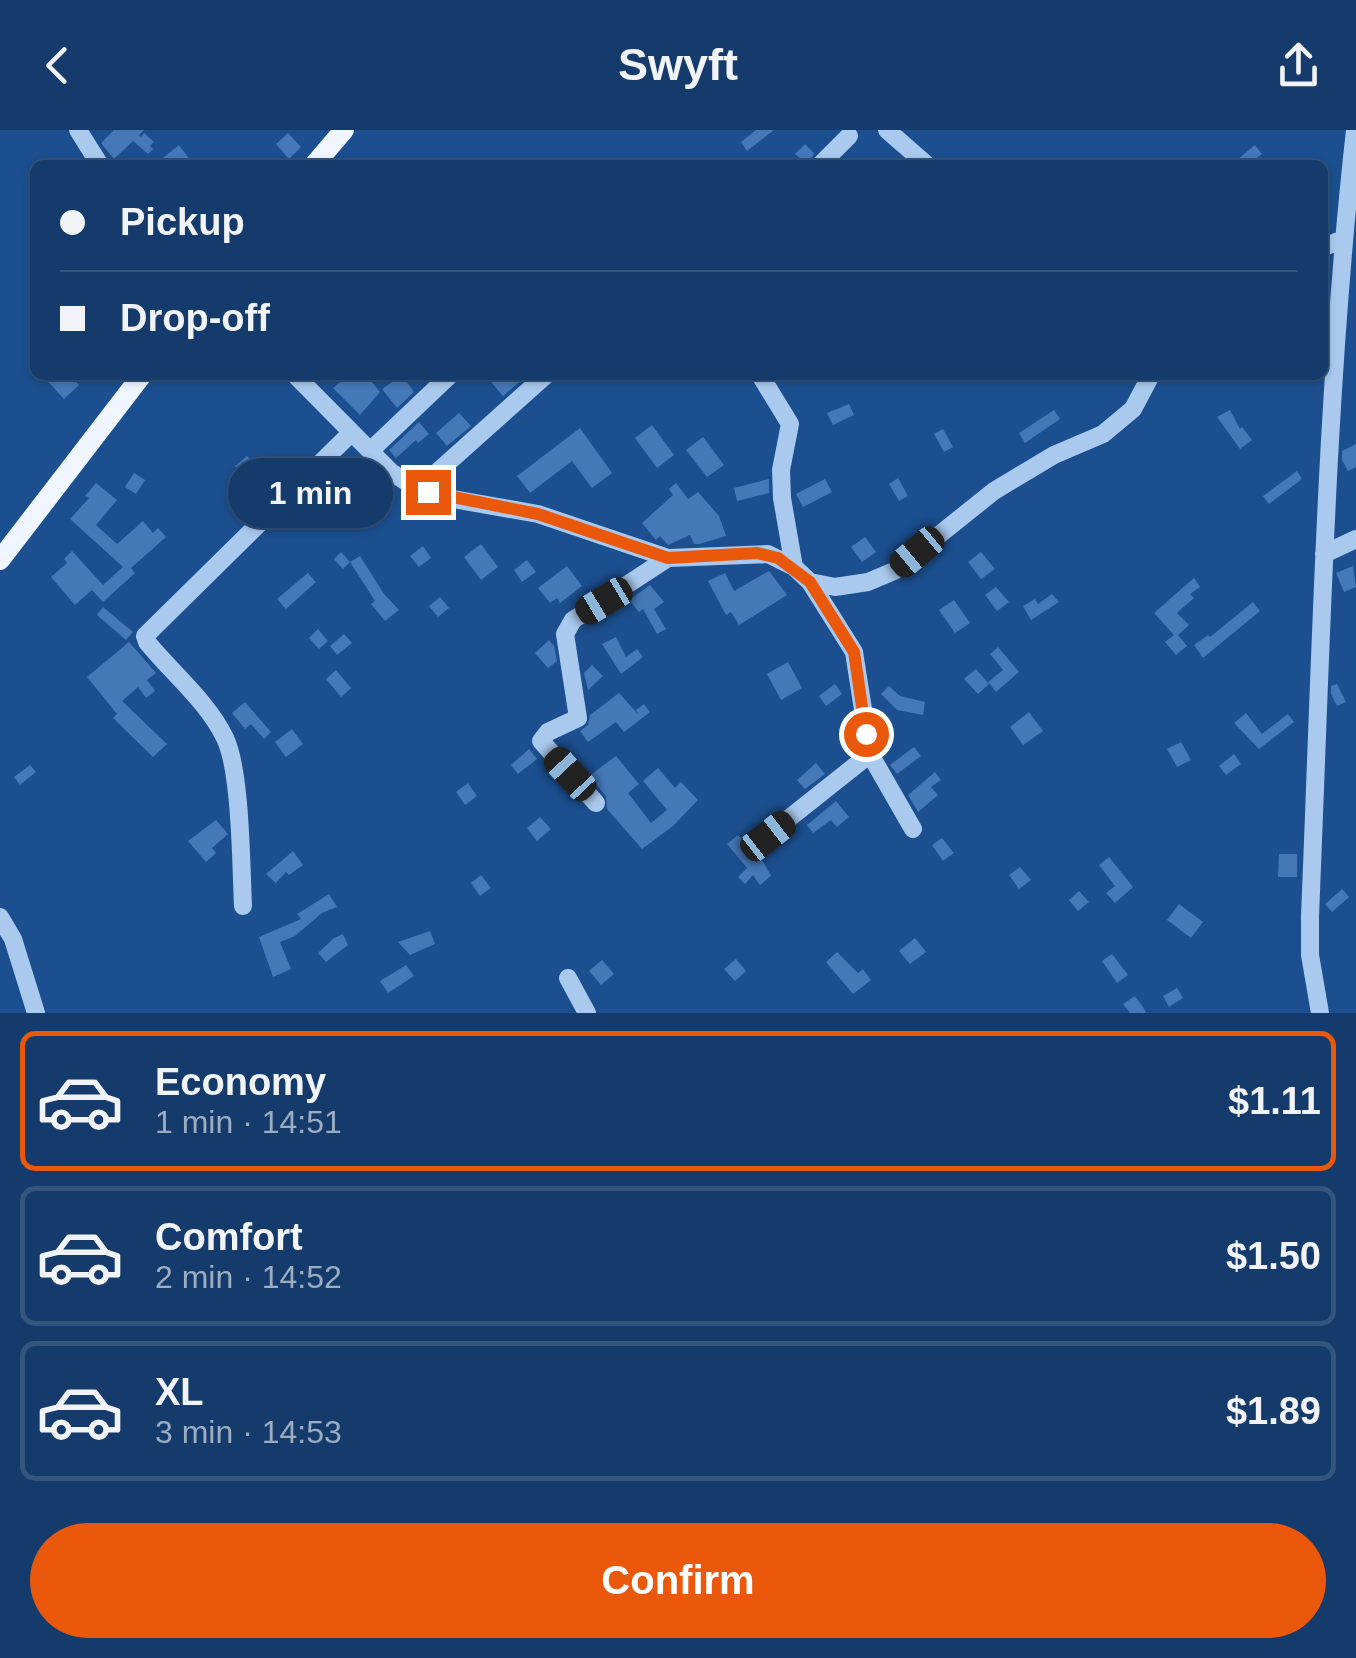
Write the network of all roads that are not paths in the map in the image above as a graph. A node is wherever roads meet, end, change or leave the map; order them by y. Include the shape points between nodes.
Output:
1 (78, 130) edge
2 (344, 130) edge
3 (887, 130) edge
4 (1355, 130) edge
5 (850, 132) edge
6 (97, 160) edge
7 (318, 160) edge
8 (825, 160) edge
9 (921, 160) edge
10 (1343, 239) junction
11 (1328, 245) edge
12 (138, 380) edge
13 (300, 380) edge
14 (445, 380) edge
15 (540, 380) edge
16 (763, 380) edge
17 (1148, 380) edge
18 (350, 434) junction
19 (370, 451) junction
20 (428, 492) junction
21 (1356, 539) edge
22 (1324, 554) junction
23 (668, 558) junction
24 (0, 560) edge
25 (794, 567) junction
26 (810, 582) junction
27 (870, 754) junction
28 (596, 803) dead end
29 (913, 829) dead end
30 (768, 836) dead end
31 (243, 906) dead end
32 (0, 917) edge
33 (568, 978) dead end
34 (36, 1013) edge
35 (586, 1013) edge
36 (1320, 1013) edge

1 - 6 street
2 - 7 main road
3 - 9 street
4 - 10 street
5 - 8 street
10 - 11 street
10 - 22 street
12 - 24 main road
13 - 18 street
14 - 19 street
15 - 20 street via 434,475
16 - 25 street via 790,424 781,470
17 - 26 street via 1123,421 994,491 894,570 854,586
18 - 19 street
18 - 31 street via 146,636 226,738
19 - 20 street via 391,472
20 - 23 street via 538,514
21 - 22 street
22 - 36 street via 1310,916
23 - 25 street via 757,553
23 - 28 street via 574,620 566,634 578,718 541,741
25 - 26 street
26 - 27 street via 854,652
27 - 29 street
27 - 30 street
32 - 34 street
33 - 35 street

